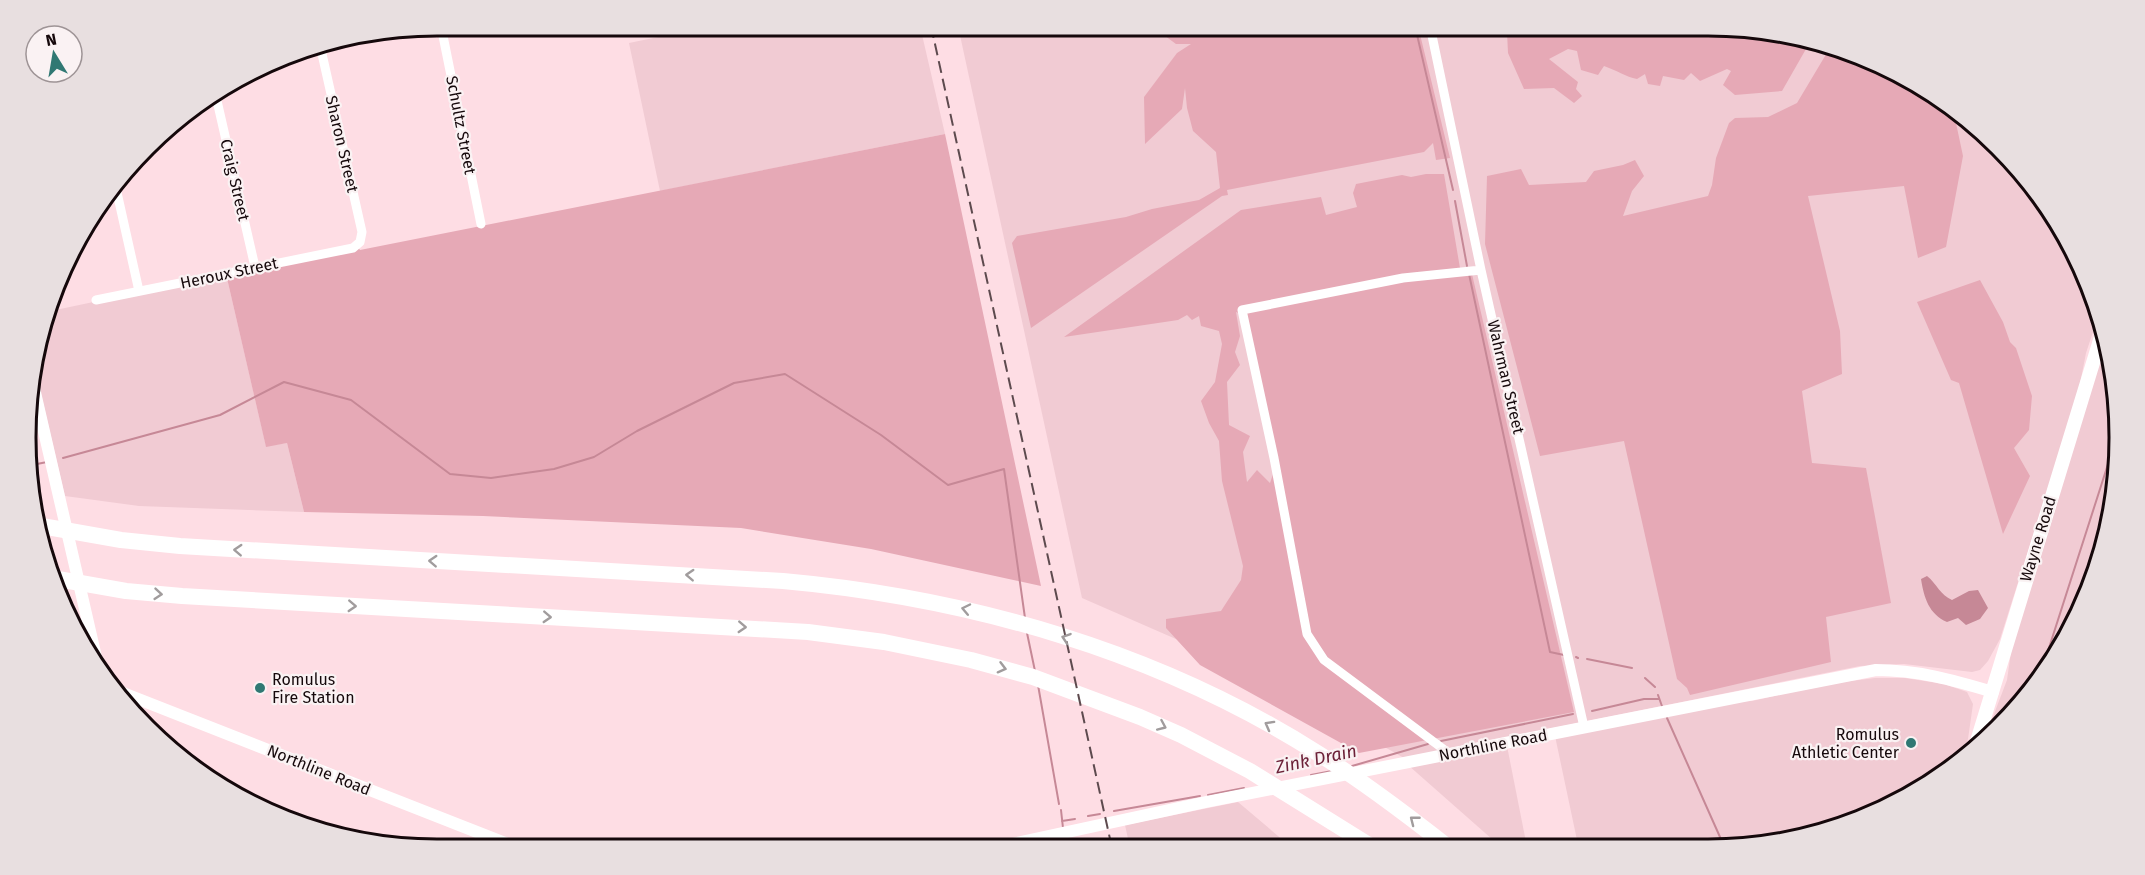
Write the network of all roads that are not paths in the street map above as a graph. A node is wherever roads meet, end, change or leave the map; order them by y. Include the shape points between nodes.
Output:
1 (443, 36) edge
2 (1432, 36) edge
3 (322, 53) edge
4 (217, 102) edge
5 (118, 195) edge
6 (481, 224) dead end
7 (360, 242) joint
8 (255, 267) junction
9 (1481, 270) junction
10 (139, 291) junction
11 (96, 300) dead end
12 (2098, 346) edge
13 (38, 404) edge
14 (47, 528) edge
15 (62, 580) edge
16 (93, 642) edge
17 (1992, 692) junction
18 (131, 696) edge
19 (1584, 727) junction
20 (1980, 731) edge
21 (1450, 754) junction
22 (495, 839) edge
23 (1036, 839) edge
24 (1360, 839) edge
25 (1438, 839) edge

1 - 6 street, Schultz Street
2 - 9 street, Wahrman Street
3 - 7 street, Sharon Street via 362,232
4 - 8 street, Craig Street
5 - 10 street
7 - 8 street, Heroux Street via 353,248
8 - 10 street, Heroux Street
9 - 19 street, Wahrman Street
9 - 21 street via 1403,278 1242,310 1307,634 1324,660
10 - 11 street, Heroux Street
12 - 17 main road, Wayne Road
13 - 16 street
25 -> 14 highway via 1319,754 1208,693 1108,652 980,612 916,598 816,584 180,546
15 -> 24 highway via 182,596 808,632 908,646 1033,677 1181,735 1250,771
17 - 19 street, Northline Road via 1942,676 1876,670
17 - 20 main road, Wayne Road
18 - 22 street, Northline Road
19 - 21 street, Northline Road
21 - 23 street, Northline Road

